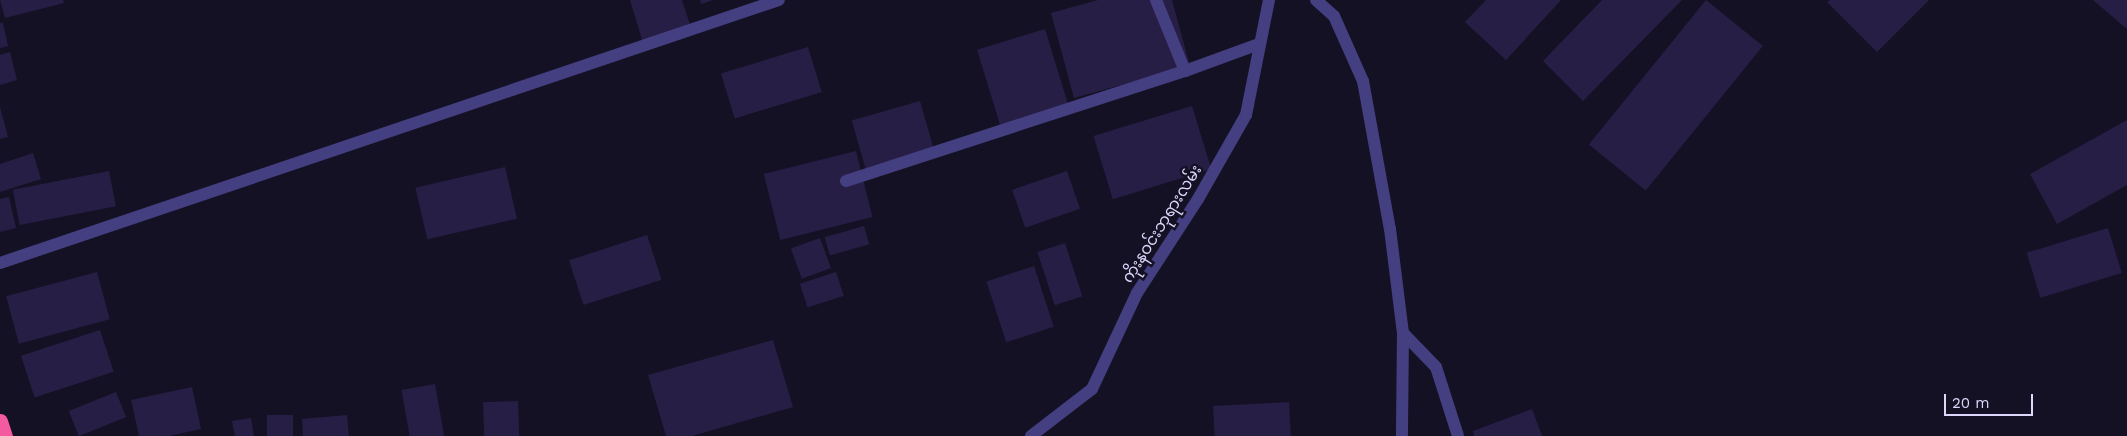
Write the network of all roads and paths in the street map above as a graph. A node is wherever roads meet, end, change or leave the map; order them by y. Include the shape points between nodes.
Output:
1 (779, 0) edge
2 (1156, 0) edge
3 (1269, 0) edge
4 (1316, 0) edge
5 (1259, 44) junction
6 (1184, 71) junction
7 (846, 181) dead end
8 (0, 263) edge
9 (1403, 333) junction
10 (0, 420) edge
11 (5, 436) edge
12 (1031, 436) edge
13 (1402, 436) edge
14 (1458, 436) edge

1 - 8 street
2 - 6 street
3 - 5 street, ကိုးနဝင်းဘုရားလမ်း
4 - 9 street via 1334,16 1363,81 1390,229
5 - 6 street
5 - 12 street, ကိုးနဝင်းဘုရားလမ်း via 1246,115 1198,199 1137,293 1092,389
6 - 7 street
9 - 13 street
9 - 14 street via 1436,367
10 - 11 highway

